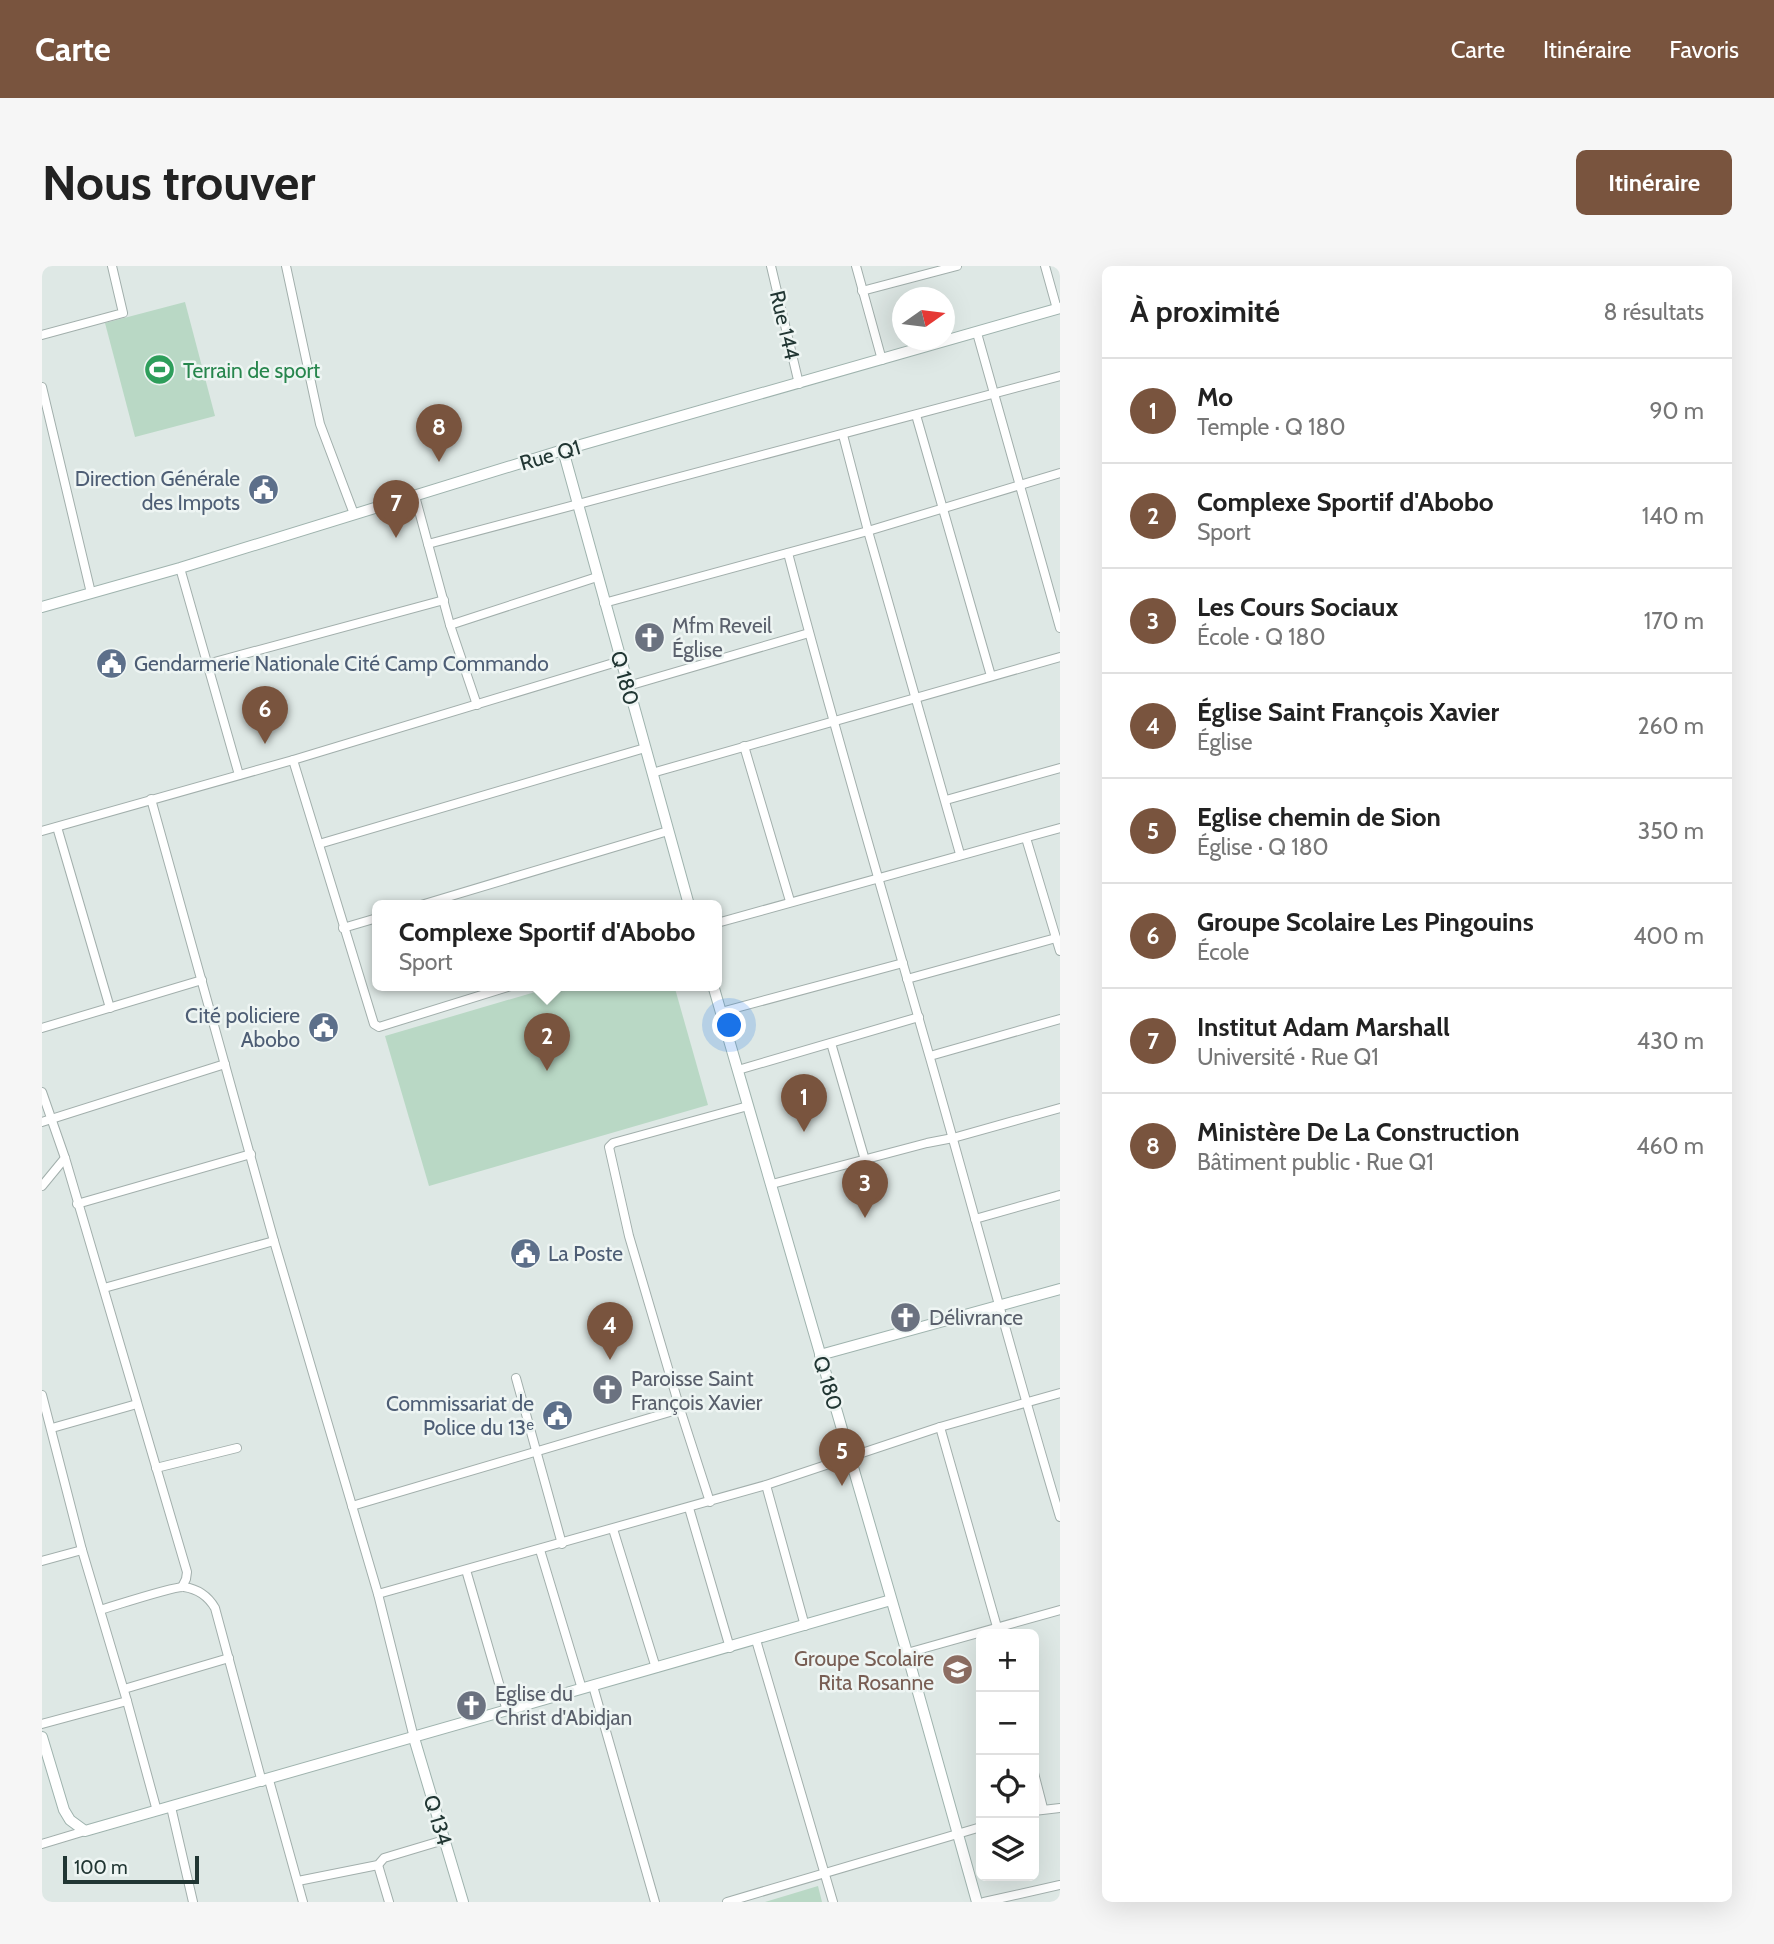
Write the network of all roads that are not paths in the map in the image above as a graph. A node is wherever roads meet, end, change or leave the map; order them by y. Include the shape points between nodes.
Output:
1 (112, 266) edge
2 (286, 266) edge
3 (771, 266) edge
4 (856, 266) edge
5 (957, 266) edge
6 (1045, 266) edge
7 (862, 292) junction
8 (1059, 308) edge
9 (977, 333) junction
10 (42, 335) edge
11 (882, 360) junction
12 (1060, 376) edge
13 (799, 384) junction
14 (42, 387) edge
15 (994, 394) junction
16 (916, 415) junction
17 (843, 435) junction
18 (563, 450) junction
19 (1060, 473) edge
20 (1020, 486) junction
21 (415, 496) junction
22 (578, 505) junction
23 (944, 509) junction
24 (354, 514) junction
25 (868, 531) junction
26 (428, 544) junction
27 (788, 553) junction
28 (180, 568) junction
29 (597, 577) junction
30 (91, 593) junction
31 (444, 600) junction
32 (604, 603) junction
33 (42, 607) edge
34 (450, 625) junction
35 (1060, 628) edge
36 (809, 633) junction
37 (1060, 657) edge
38 (620, 661) junction
39 (207, 664) junction
40 (991, 676) junction
41 (628, 686) junction
42 (916, 698) junction
43 (477, 705) junction
44 (832, 721) junction
45 (744, 747) junction
46 (645, 748) junction
47 (293, 760) junction
48 (1060, 768) edge
49 (652, 773) junction
50 (239, 775) junction
51 (151, 799) junction
52 (946, 800) junction
53 (57, 827) junction
54 (1060, 828) edge
55 (42, 831) edge
56 (668, 831) junction
57 (1026, 838) junction
58 (319, 844) junction
59 (960, 854) junction
60 (878, 878) junction
61 (438, 900) edge
62 (688, 900) edge
63 (790, 901) junction
64 (372, 919) edge
65 (722, 921) edge
66 (343, 928) junction
67 (1056, 938) junction
68 (1060, 951) edge
69 (903, 963) junction
70 (907, 979) junction
71 (202, 980) junction
72 (494, 991) edge
73 (715, 991) edge
74 (110, 1007) junction
75 (721, 1012) junction
76 (919, 1017) junction
77 (1060, 1019) edge
78 (42, 1027) edge
79 (831, 1043) junction
80 (930, 1056) junction
81 (225, 1064) junction
82 (737, 1070) junction
83 (42, 1092) edge
84 (748, 1106) junction
85 (1060, 1108) edge
86 (46, 1121) edge
87 (953, 1138) junction
88 (251, 1154) junction
89 (65, 1158) junction
90 (864, 1160) junction
91 (772, 1184) junction
92 (42, 1186) edge
93 (1060, 1195) edge
94 (77, 1204) junction
95 (975, 1219) junction
96 (274, 1241) junction
97 (104, 1288) junction
98 (1060, 1289) edge
99 (999, 1306) junction
100 (820, 1355) junction
101 (516, 1378) dead end
102 (1060, 1393) edge
103 (42, 1397) edge
104 (1025, 1403) junction
105 (137, 1404) junction
106 (680, 1409) junction
107 (940, 1427) junction
108 (52, 1428) junction
109 (237, 1448) dead end
110 (537, 1450) junction
111 (850, 1457) junction
112 (156, 1468) junction
113 (766, 1485) junction
114 (710, 1502) junction
115 (352, 1506) junction
116 (689, 1508) junction
117 (1060, 1517) edge
118 (613, 1528) junction
119 (562, 1544) junction
120 (82, 1550) junction
121 (540, 1550) junction
122 (42, 1561) edge
123 (466, 1570) junction
124 (182, 1587) junction
125 (378, 1594) junction
126 (891, 1600) junction
127 (100, 1610) junction
128 (1060, 1610) edge
129 (805, 1626) junction
130 (998, 1629) edge
131 (1001, 1629) edge
132 (976, 1636) edge
133 (756, 1640) junction
134 (730, 1648) junction
135 (907, 1653) junction
136 (229, 1658) junction
137 (656, 1668) junction
138 (588, 1687) junction
139 (124, 1689) junction
140 (127, 1701) junction
141 (506, 1711) junction
142 (42, 1724) edge
143 (42, 1737) edge
144 (414, 1738) junction
145 (265, 1781) junction
146 (171, 1807) junction
147 (1060, 1808) edge
148 (1039, 1809) edge
149 (157, 1811) junction
150 (976, 1828) edge
151 (85, 1831) junction
152 (959, 1833) junction
153 (444, 1840) junction
154 (42, 1844) edge
155 (378, 1865) junction
156 (825, 1874) junction
157 (298, 1881) junction
158 (1060, 1885) edge
159 (193, 1902) edge
160 (303, 1902) edge
161 (389, 1902) edge
162 (463, 1902) edge
163 (655, 1902) edge
164 (727, 1902) edge
165 (833, 1902) edge
166 (976, 1902) edge
167 (984, 1902) edge

1 - 10 street via 123,313
2 - 24 street via 320,424
3 - 13 street, Rue 144
4 - 7 street
5 - 7 street
6 - 8 street
7 - 11 street
8 - 9 street, Rue Q1
9 - 11 street, Rue Q1
9 - 15 street
11 - 13 street, Rue Q1
12 - 15 street
13 - 18 street, Rue Q1
14 - 30 street
15 - 16 street
15 - 20 street
16 - 17 street
16 - 23 street
17 - 22 street
17 - 25 street
18 - 21 street, Rue Q1
18 - 22 street, Q 180
19 - 20 street
20 - 23 street
20 - 35 street
21 - 24 street, Rue Q1
21 - 26 street
22 - 26 street
22 - 29 street, Q 180
23 - 25 street
23 - 40 street
24 - 28 street, Rue Q1
25 - 27 street
25 - 42 street
26 - 31 street
27 - 32 street
27 - 36 street
28 - 30 street, Rue Q1
28 - 39 street
29 - 32 street, Q 180
29 - 34 street
30 - 33 street, Rue Q1
31 - 34 street
31 - 39 street
32 - 38 street, Q 180
34 - 43 street
36 - 41 street
36 - 44 street
37 - 40 street
38 - 41 street, Q 180
38 - 43 street
39 - 50 street
40 - 42 street
41 - 46 street, Q 180
42 - 44 street
42 - 52 street
43 - 47 street
44 - 45 street
44 - 60 street
45 - 49 street
45 - 63 street
46 - 49 street, Q 180
46 - 58 street
47 - 50 street
47 - 58 street
48 - 52 street
49 - 56 street, Q 180
50 - 51 street
51 - 53 street
51 - 71 street
52 - 59 street
53 - 55 street
53 - 74 street
54 - 57 street
56 - 61 street
56 - 62 street, Q 180
57 - 59 street
57 - 67 street
58 - 66 street
59 - 60 street
60 - 63 street
60 - 69 street
63 - 65 street
64 - 66 street
66 - 72 street via 376,1026
67 - 68 street
67 - 70 street
69 - 70 street
69 - 75 street
70 - 76 street
71 - 74 street
71 - 81 street
73 - 75 street, Q 180
74 - 78 street
75 - 82 street, Q 180
76 - 79 street
76 - 80 street
77 - 80 street
79 - 82 street
79 - 90 street
80 - 87 street
81 - 86 street
81 - 88 street
82 - 84 street, Q 180
83 - 86 street
84 - 91 street, Q 180
84 - 106 street via 609,1147 629,1236
85 - 87 street
86 - 89 street
87 - 90 street
87 - 95 street
88 - 94 street
88 - 96 street
89 - 92 street
89 - 94 street
90 - 91 street
91 - 100 street, Q 180
93 - 95 street
94 - 97 street
95 - 99 street
96 - 97 street
96 - 115 street
97 - 105 street
98 - 99 street
99 - 100 street
99 - 104 street
100 - 111 street, Q 180
101 - 110 street
102 - 104 street
103 - 108 street
104 - 107 street
104 - 117 street
105 - 108 street
105 - 112 street
106 - 110 street
106 - 114 street
107 - 111 street
107 - 130 street
108 - 120 street
109 - 112 street
110 - 115 street
110 - 119 street
111 - 113 street
111 - 126 street, Q 180
112 - 124 street via 187,1572
113 - 114 street
113 - 129 street
114 - 116 street
115 - 125 street
116 - 118 street
116 - 134 street
118 - 119 street
118 - 137 street
119 - 121 street
120 - 122 street
120 - 127 street
121 - 123 street
121 - 138 street
123 - 125 street
123 - 141 street
124 - 127 street
124 - 136 street via 202,1594 215,1608
125 - 144 street
126 - 129 street
126 - 135 street, Q 180
127 - 139 street
128 - 131 street
129 - 133 street
132 - 135 street
133 - 134 street
133 - 156 street
134 - 137 street
135 - 152 street, Q 180
136 - 139 street
136 - 145 street
137 - 138 street
138 - 141 street
138 - 163 street
139 - 140 street
140 - 142 street
140 - 149 street
141 - 144 street
143 - 151 street via 64,1810
144 - 145 street
144 - 153 street, Q 134
145 - 146 street
145 - 157 street
146 - 149 street
146 - 159 street
147 - 148 street
149 - 151 street
150 - 152 street
151 - 154 street
152 - 156 street
152 - 166 street, Q 180
153 - 155 street via 384,1858
153 - 162 street, Q 134
155 - 157 street
155 - 161 street
156 - 164 street
156 - 165 street
157 - 160 street
158 - 167 street

